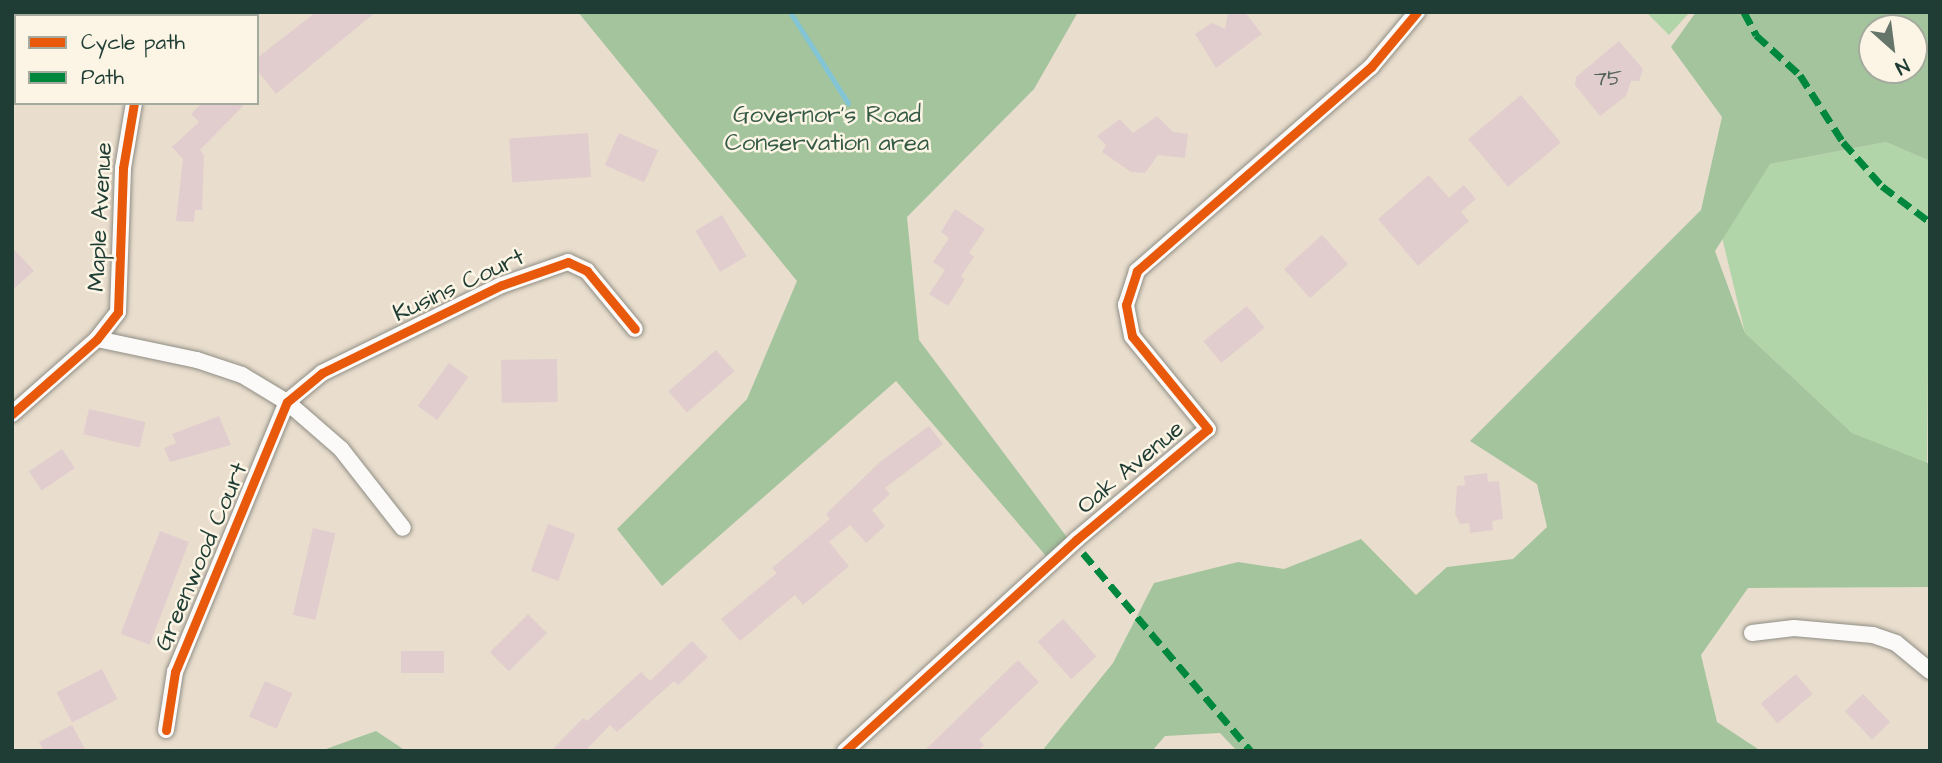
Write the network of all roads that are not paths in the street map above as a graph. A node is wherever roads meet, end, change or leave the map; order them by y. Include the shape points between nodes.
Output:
1 (1417, 12) edge
2 (134, 105) edge
3 (635, 329) dead end
4 (97, 339) junction
5 (287, 402) junction
6 (12, 414) edge
7 (403, 528) dead end
8 (1752, 634) dead end
9 (1930, 671) edge
10 (166, 730) dead end
11 (845, 751) edge

1 - 11 street, Oak Avenue via 1371,67 1137,271 1126,305 1132,336 1208,429 1076,540
2 - 4 street, Maple Avenue via 123,168 122,287 118,312
3 - 5 street, Kusins Court via 587,271 568,262 502,285 322,373
4 - 5 street via 208,363 242,375
4 - 6 street, Maple Avenue
5 - 7 street via 341,449
5 - 10 street, Greenwood Court via 175,672
8 - 9 street via 1794,628 1873,635 1896,643

